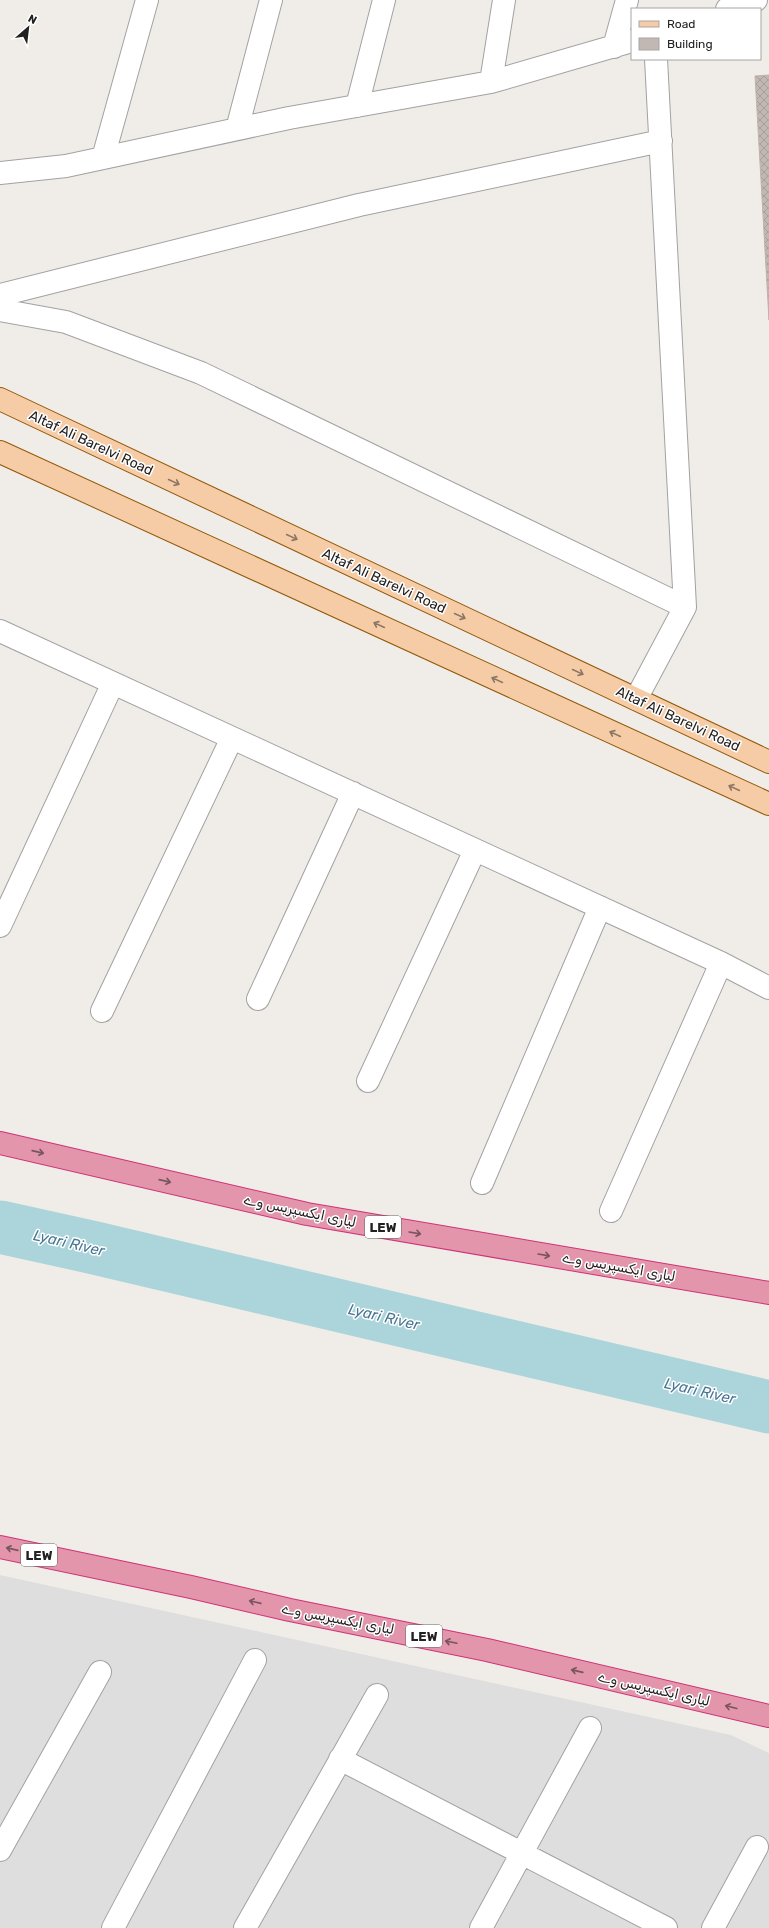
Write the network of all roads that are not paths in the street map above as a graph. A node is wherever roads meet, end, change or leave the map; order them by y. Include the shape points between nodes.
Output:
1 (147, 0) edge
2 (271, 0) edge
3 (384, 0) edge
4 (504, 0) edge
5 (627, 0) edge
6 (756, 0) edge
7 (731, 8) edge
8 (623, 44) edge
9 (656, 60) edge
10 (491, 82) junction
11 (357, 106) junction
12 (237, 129) junction
13 (661, 141) junction
14 (103, 158) junction
15 (0, 173) edge
16 (0, 295) edge
17 (0, 310) edge
18 (0, 399) edge
19 (0, 452) edge
20 (685, 607) junction
21 (0, 631) edge
22 (113, 683) junction
23 (636, 699) junction
24 (232, 738) junction
25 (769, 762) edge
26 (353, 793) junction
27 (769, 804) edge
28 (475, 850) junction
29 (600, 907) junction
30 (0, 926) edge
31 (721, 963) junction
32 (769, 988) edge
33 (258, 999) dead end
34 (102, 1011) dead end
35 (368, 1081) dead end
36 (0, 1144) edge
37 (482, 1183) dead end
38 (610, 1211) dead end
39 (769, 1293) edge
40 (0, 1547) edge
41 (255, 1660) dead end
42 (100, 1672) dead end
43 (377, 1695) dead end
44 (769, 1716) edge
45 (590, 1728) dead end
46 (340, 1759) junction
47 (757, 1847) dead end
48 (0, 1850) edge
49 (521, 1854) junction
50 (113, 1928) edge
51 (245, 1928) edge
52 (481, 1928) edge
53 (666, 1928) edge
54 (713, 1928) edge

1 - 14 street
2 - 12 street
3 - 11 street
4 - 10 street
5 - 8 street
6 - 7 street
8 - 10 street
9 - 13 street
10 - 11 street
11 - 12 street
12 - 14 street
13 - 16 street via 359,205
13 - 20 street
14 - 15 street via 66,166
17 - 20 street via 66,322 201,373
18 -> 23 main road, Altaf Ali Barelvi Road
27 -> 19 main road
20 - 23 street
21 - 22 street
22 - 24 street
22 - 30 street
23 - 25 main road, Altaf Ali Barelvi Road
24 - 26 street
24 - 34 street
26 - 28 street
26 - 33 street
28 - 29 street
28 - 35 street
29 - 31 street
29 - 37 street
31 - 32 street
31 - 38 street
36 -> 39 highway, لیاری ایکسپریس وے / LEW via 306,1214
44 -> 40 highway, لیاری ایکسپریس وے / LEW via 487,1650
41 - 50 street
42 - 48 street
43 - 46 street
45 - 49 street
46 - 49 street
46 - 51 street
47 - 54 street
49 - 52 street
49 - 53 street

